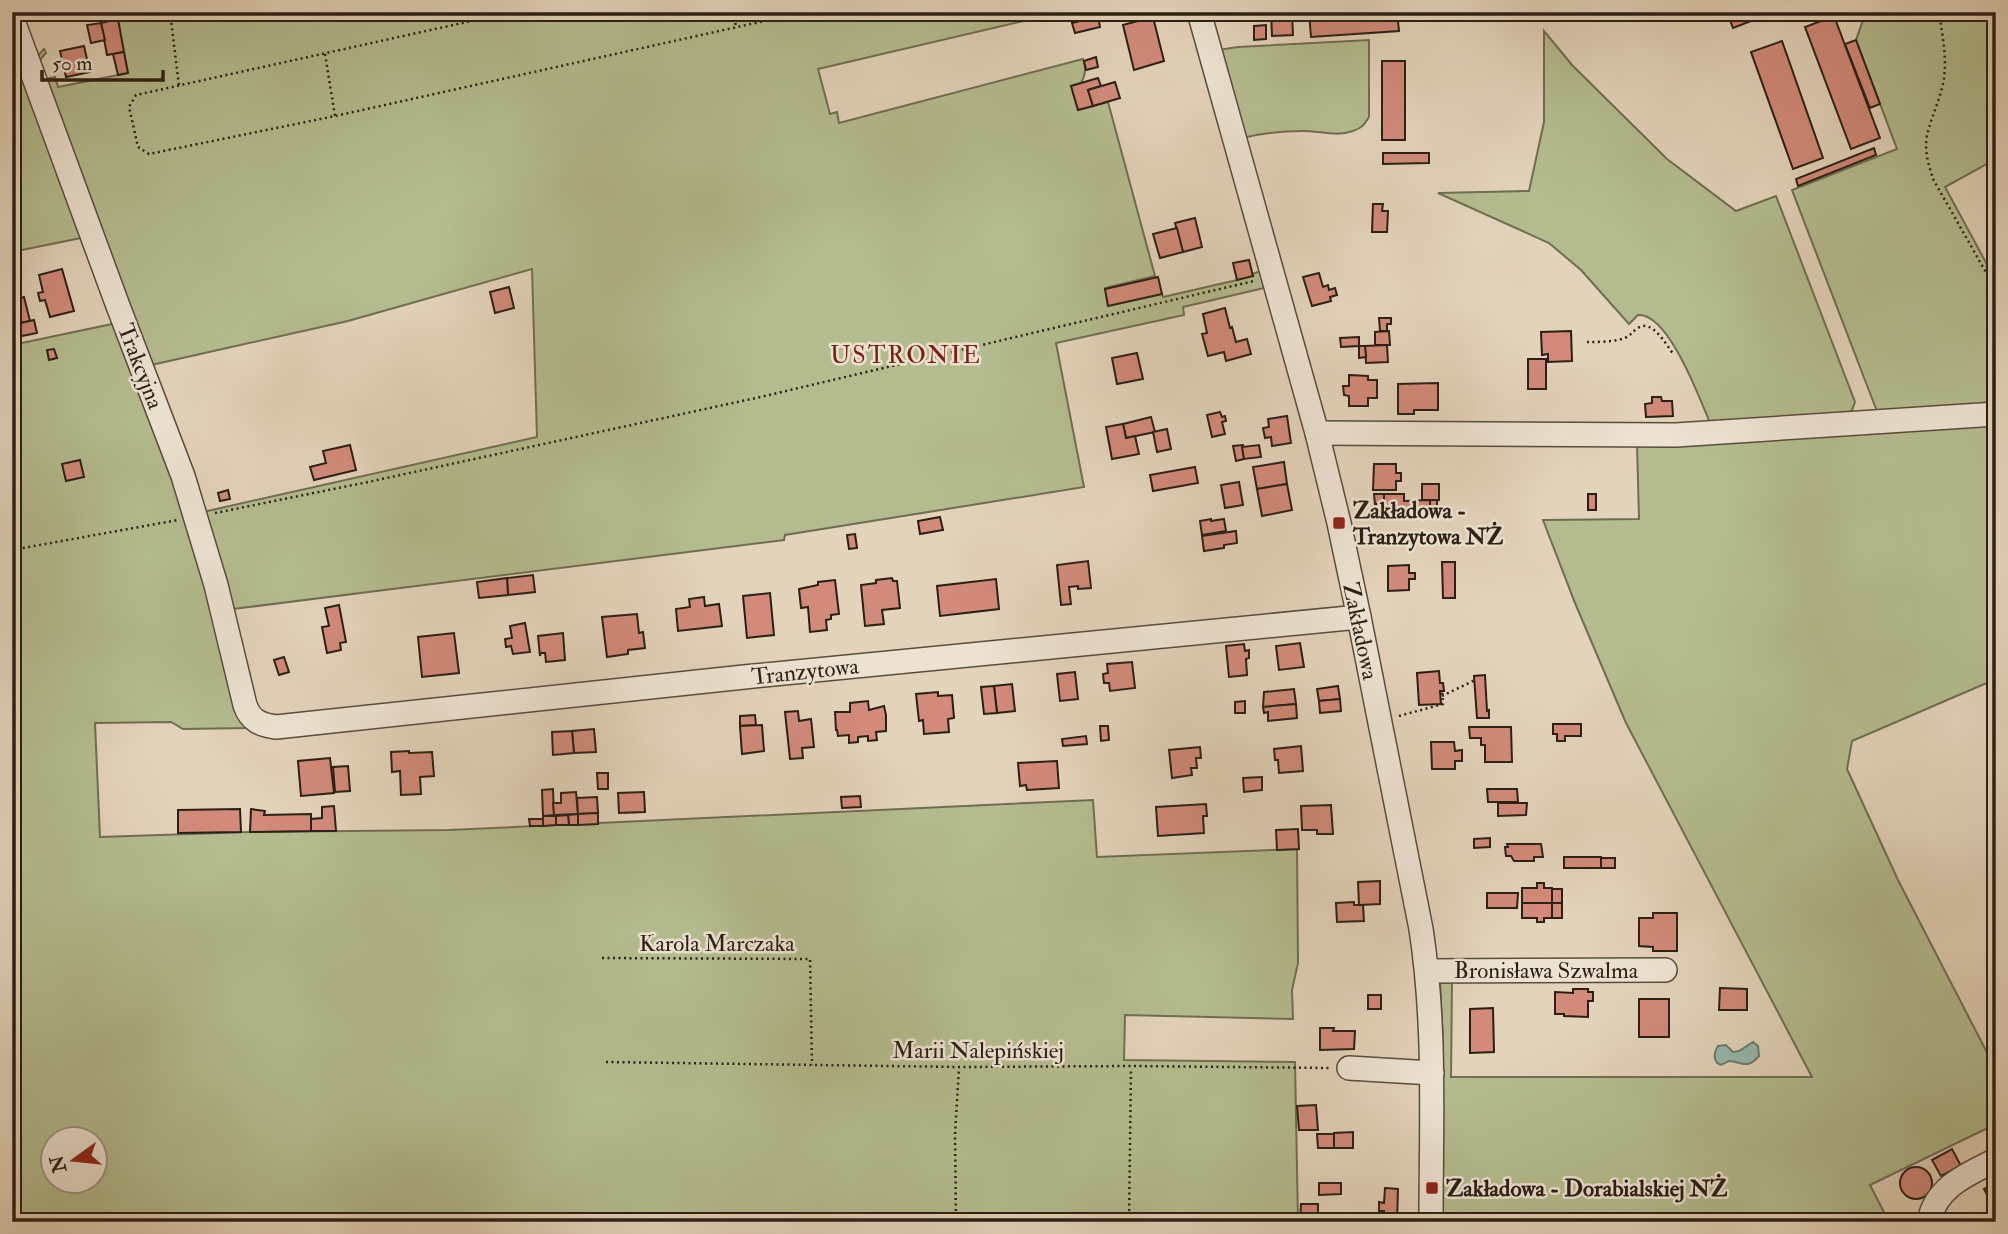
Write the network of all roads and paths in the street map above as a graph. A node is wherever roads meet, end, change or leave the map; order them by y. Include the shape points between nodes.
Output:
1 (170, 12) edge
2 (512, 12) edge
3 (734, 12) edge
4 (804, 12) edge
5 (1199, 12) edge
6 (1939, 12) edge
7 (12, 18) edge
8 (736, 28) junction
9 (325, 54) junction
10 (179, 86) junction
11 (335, 116) junction
12 (1273, 276) junction
13 (1996, 290) edge
14 (1587, 342) dead end
15 (1674, 355) dead end
16 (1996, 414) edge
17 (1317, 433) junction
18 (195, 517) junction
19 (12, 550) edge
20 (1359, 617) junction
21 (1475, 680) dead end
22 (1442, 691) dead end
23 (1443, 696) junction
24 (1395, 718) dead end
25 (253, 719) joint
26 (602, 958) dead end
27 (1665, 970) dead end
28 (1427, 971) junction
29 (606, 1062) dead end
30 (812, 1065) junction
31 (1131, 1066) junction
32 (959, 1067) junction
33 (1343, 1068) joint
34 (1432, 1073) junction
35 (1996, 1160) edge
36 (1734, 1219) dead end
37 (1431, 1220) edge
38 (956, 1222) edge
39 (1129, 1222) edge
40 (1929, 1222) edge

1 - 10 path
2 - 9 path
3 - 8 path
4 - 8 path
5 - 12 street, Zakładowa
6 - 13 path via 1944,78 1927,135 1928,163 1933,180
7 - 18 street, Trakcyjna
8 - 11 path
9 - 10 path
9 - 11 path
10 - 11 path via 136,95 129,107 138,147 149,154
12 - 17 street, Zakładowa
12 - 18 path via 743,401
14 - 15 path via 1615,341 1644,326 1658,334
16 - 17 street via 1676,435
17 - 20 street, Zakładowa
18 - 19 path
18 - 25 street, Trakcyjna via 245,705
20 - 25 street, Tranzytowa via 275,727
20 - 28 street, Zakładowa
21 - 23 path
22 - 23 path
23 - 24 path via 1443,705
26 - 30 path, Karola Marczaka via 810,959
27 - 28 street, Bronisława Szwalma
28 - 34 street, Zakładowa
29 - 30 path, Marii Nalepińskiej
30 - 32 path, Marii Nalepińskiej
31 - 32 path, Marii Nalepińskiej
31 - 33 path, Marii Nalepińskiej
31 - 39 path
32 - 38 path
33 - 34 street
34 - 37 street, Zakładowa
35 - 40 street via 1944,1190
36 - 37 path

